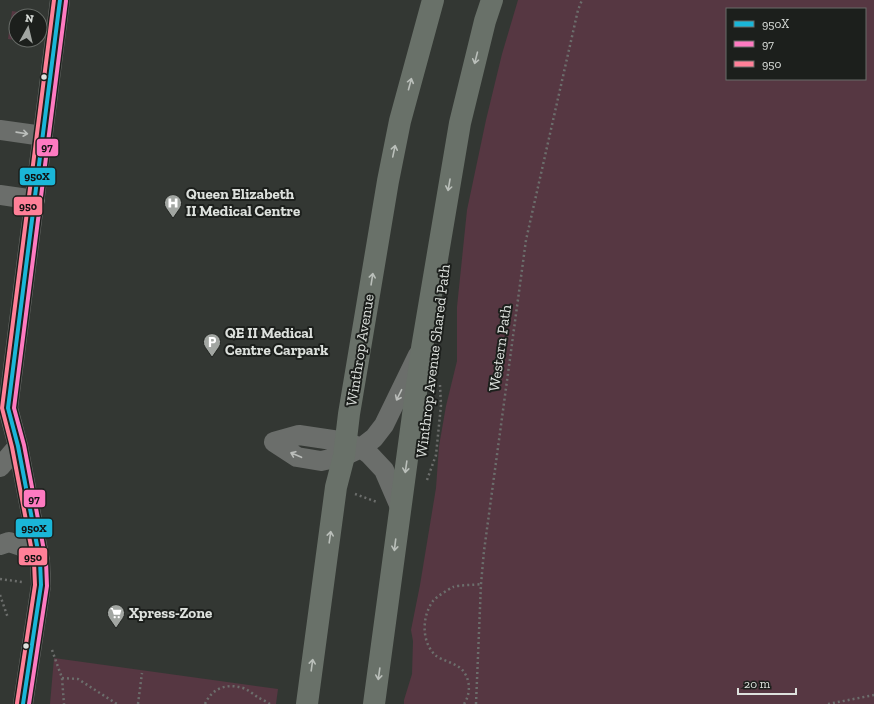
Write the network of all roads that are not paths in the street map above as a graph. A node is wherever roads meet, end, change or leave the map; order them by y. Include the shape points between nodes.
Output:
1 (60, 0) edge
2 (434, 0) edge
3 (492, 0) edge
4 (0, 130) edge
5 (43, 136) junction
6 (0, 195) edge
7 (35, 200) junction
8 (422, 348) junction
9 (18, 446) junction
10 (350, 449) junction
11 (321, 460) junction
12 (0, 468) edge
13 (344, 490) junction
14 (392, 506) junction
15 (0, 545) edge
16 (40, 561) junction
17 (23, 704) edge
18 (307, 704) edge
19 (374, 704) edge

1 - 5 lane
10 -> 2 main road, Winthrop Avenue via 388,181 400,121
3 -> 8 main road via 460,123
4 -> 5 lane
5 - 7 lane
6 - 7 lane
7 - 9 lane via 8,408
8 -> 10 lane via 384,426 374,438
8 -> 14 main road
9 - 12 lane
9 - 16 lane
10 - 11 lane
11 -> 10 lane via 296,457 274,442 299,435
10 - 13 main road, Winthrop Avenue
10 - 14 lane via 369,454 384,470
11 - 13 lane via 330,467
18 -> 13 main road, Winthrop Avenue
14 -> 19 main road
15 - 16 lane via 9,542 21,546
16 - 17 lane via 41,585

